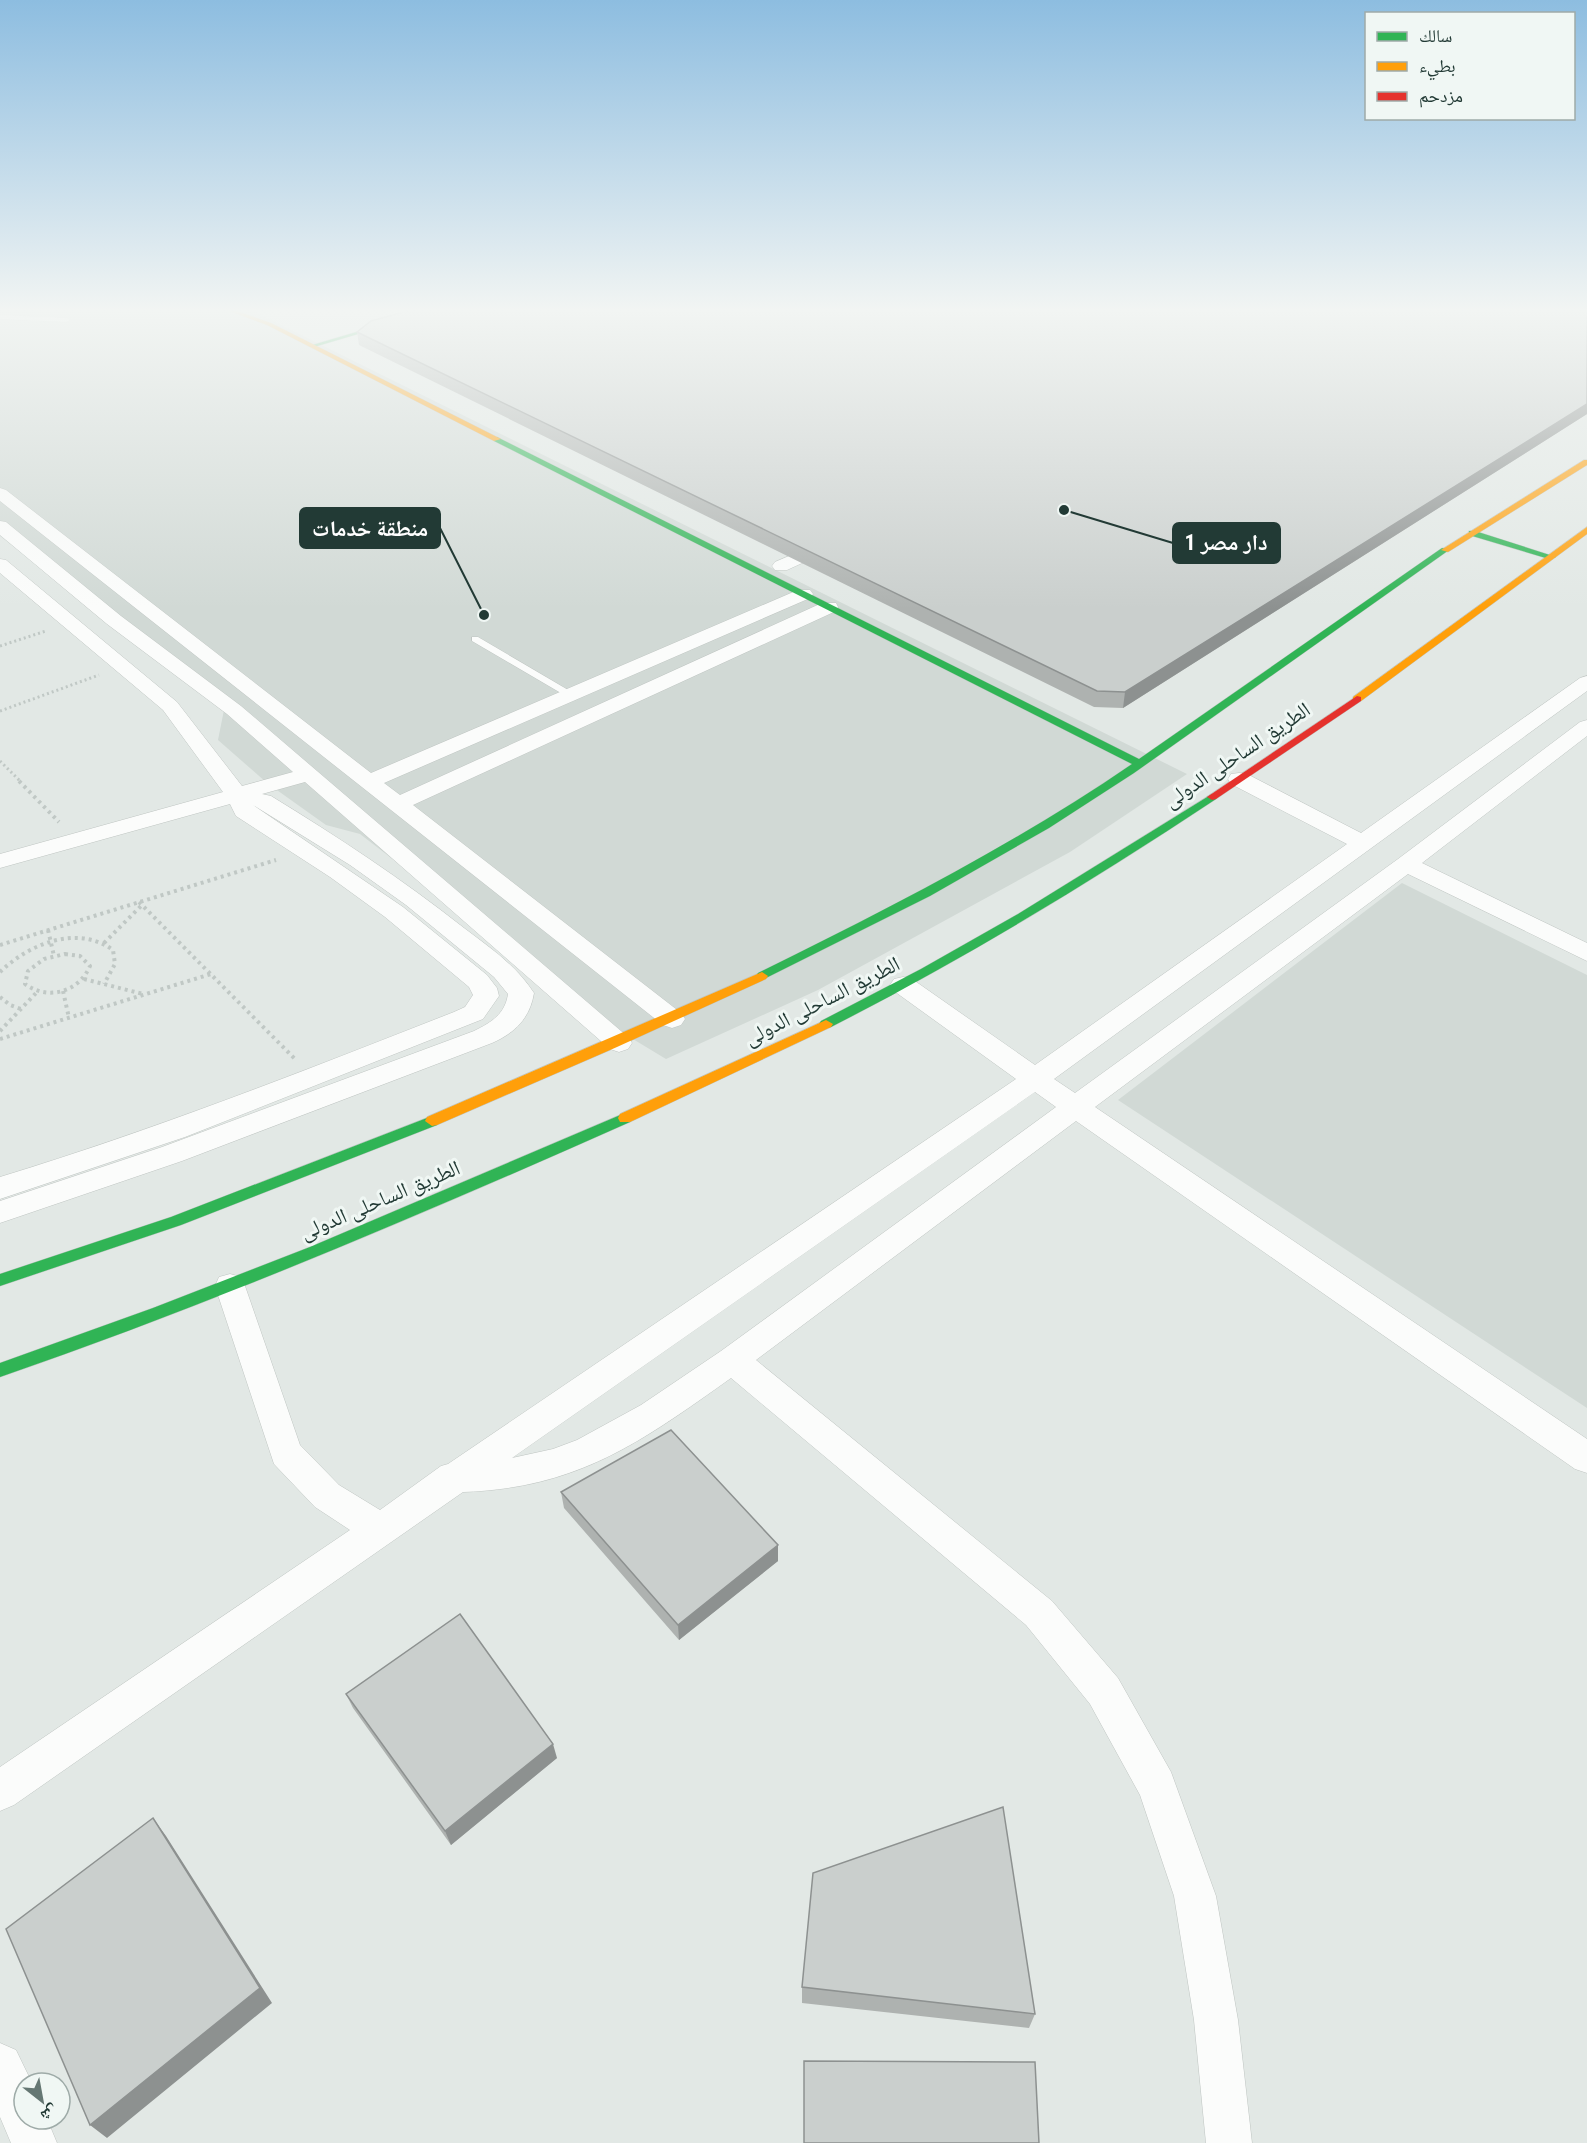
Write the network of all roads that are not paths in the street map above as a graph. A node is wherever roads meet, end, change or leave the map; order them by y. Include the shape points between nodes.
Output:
1 (443, 409) edge
2 (468, 409) edge
3 (1587, 462) edge
4 (0, 492) edge
5 (651, 501) dead end
6 (0, 526) edge
7 (1587, 530) edge
8 (841, 531) edge
9 (1472, 532) junction
10 (798, 551) junction
11 (1552, 557) junction
12 (766, 559) joint
13 (0, 564) edge
14 (827, 565) edge
15 (781, 566) junction
16 (803, 585) junction
17 (829, 607) junction
18 (475, 639) dead end
19 (1587, 682) edge
20 (570, 694) junction
21 (285, 716) junction
22 (1587, 726) edge
23 (255, 729) junction
24 (1139, 763) junction
25 (302, 769) junction
26 (1239, 779) junction
27 (368, 782) junction
28 (232, 788) junction
29 (405, 811) junction
30 (378, 833) junction
31 (1365, 841) junction
32 (0, 844) edge
33 (0, 861) edge
34 (1407, 862) junction
35 (1587, 953) edge
36 (903, 985) junction
37 (520, 1004) junction
38 (482, 1005) junction
39 (672, 1019) junction
40 (619, 1043) junction
41 (1035, 1079) junction
42 (1074, 1106) junction
43 (0, 1188) edge
44 (0, 1212) edge
45 (0, 1280) edge
46 (231, 1286) junction
47 (732, 1360) junction
48 (0, 1370) edge
49 (1587, 1458) edge
50 (453, 1478) junction
51 (380, 1529) junction
52 (0, 1791) edge
53 (0, 2066) edge
54 (12, 2092) edge
55 (1229, 2143) edge

1 - 16 main road
2 - 5 main road
3 - 9 main road
4 - 21 street
6 - 23 street
7 - 11 main road, الطريق الساحلى الدولى
8 - 10 street
9 - 11 main road
9 - 24 main road via 1154,747
10 - 12 street
10 - 14 street
10 - 15 street
11 - 26 main road, الطريق الساحلى الدولى via 1344,709
12 - 15 main road
13 - 28 street via 170,706
15 - 16 main road
16 - 17 main road
16 - 20 street
17 - 24 main road
17 - 29 street
18 - 20 lane
19 - 31 street
20 - 27 street
21 - 23 street
21 - 27 street
22 - 34 street
23 - 25 street
24 - 39 main road via 1041,827 849,935
25 - 28 street
25 - 30 street
26 - 31 street
26 - 36 main road, الطريق الساحلى الدولى via 1113,862
27 - 29 street
28 - 32 street
28 - 33 street
28 - 37 street via 263,801 414,900 503,971 521,993
28 - 38 street via 244,811 394,912 478,981 486,996
29 - 30 street
29 - 39 street
30 - 40 street
31 - 34 street
31 - 41 street
34 - 35 street
34 - 42 street
36 - 41 street
36 - 46 main road, الطريق الساحلى الدولى via 645,1109
37 - 38 street
37 - 44 street via 507,1023 483,1037 172,1154
38 - 43 street via 463,1018 314,1078 163,1135
39 - 40 main road
40 - 45 main road via 323,1166 82,1255
41 - 42 street
41 - 50 street
42 - 47 street
42 - 49 street
46 - 48 main road, الطريق الساحلى الدولى
46 - 51 street via 286,1453 327,1496
47 - 50 street via 599,1447 528,1471
47 - 55 street via 1040,1613 1104,1691 1157,1786 1195,1896 1216,2020
50 - 51 street
51 - 52 street
53 - 54 street

